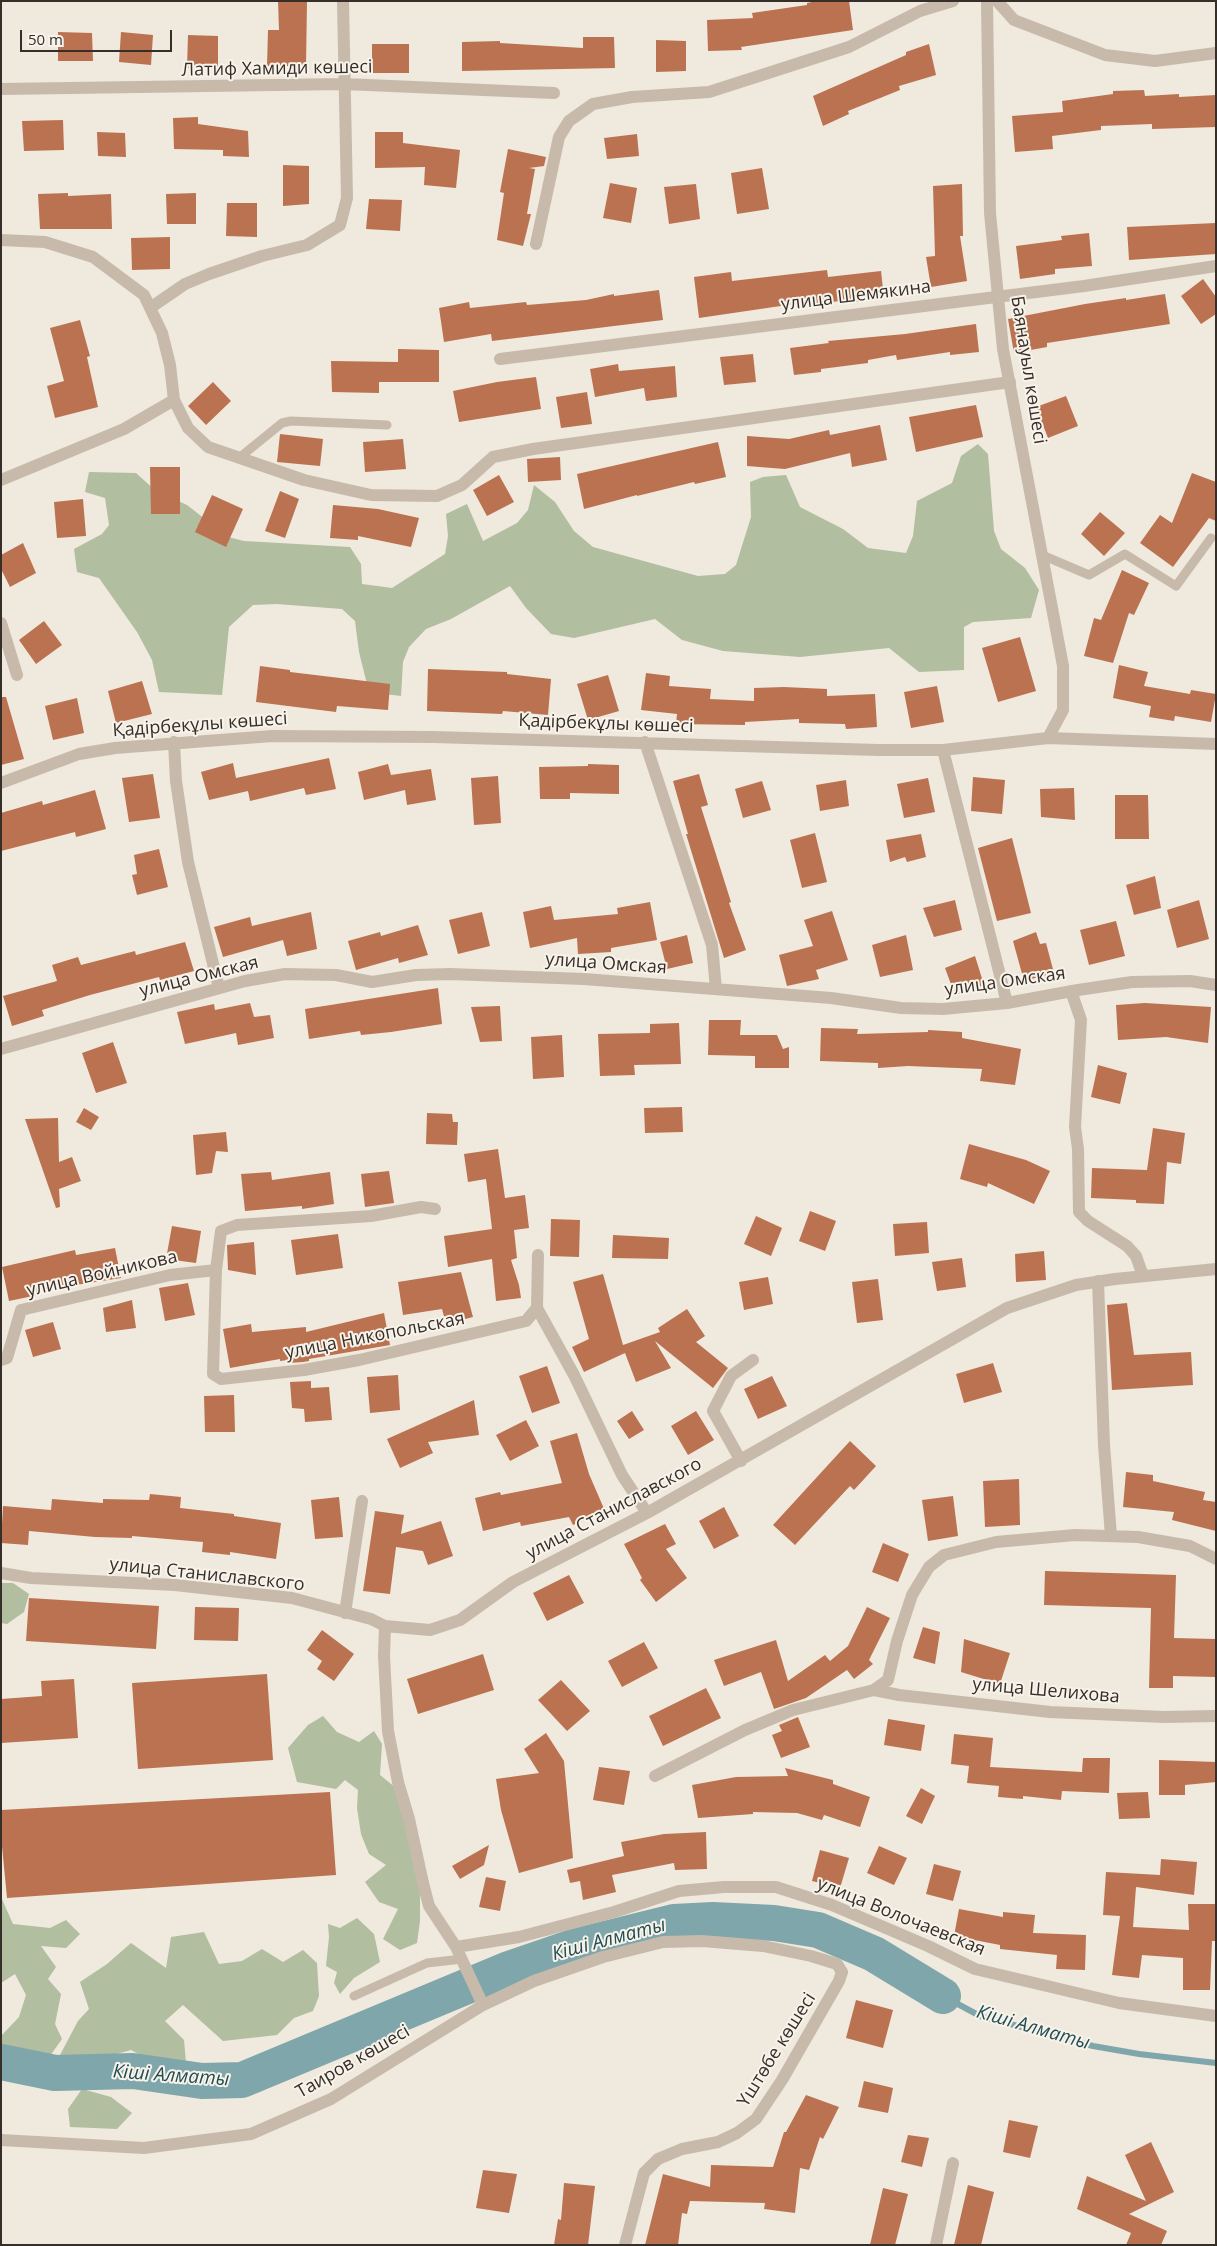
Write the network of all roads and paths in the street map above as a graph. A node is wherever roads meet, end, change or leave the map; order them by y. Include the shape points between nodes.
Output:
1 (343, 1) edge
2 (954, 1) edge
3 (987, 1) edge
4 (997, 1) edge
5 (1216, 53) edge
6 (344, 84) junction
7 (1, 89) edge
8 (554, 93) dead end
9 (1, 240) edge
10 (536, 244) dead end
11 (1216, 266) edge
12 (997, 295) junction
13 (150, 308) junction
14 (500, 359) dead end
15 (1010, 382) junction
16 (174, 400) junction
17 (387, 424) dead end
18 (239, 458) junction
19 (1, 480) edge
20 (1211, 538) dead end
21 (1042, 555) junction
22 (1, 623) edge
23 (17, 675) dead end
24 (1048, 738) junction
25 (174, 742) junction
26 (646, 742) junction
27 (1216, 744) edge
28 (943, 750) junction
29 (1, 783) edge
30 (1216, 985) edge
31 (219, 988) junction
32 (716, 989) junction
33 (1071, 991) junction
34 (1007, 1002) junction
35 (1, 1049) edge
36 (435, 1209) dead end
37 (538, 1255) dead end
38 (1216, 1269) edge
39 (216, 1270) junction
40 (1143, 1276) junction
41 (1098, 1282) junction
42 (537, 1308) junction
43 (1, 1360) edge
44 (753, 1360) dead end
45 (740, 1461) junction
46 (362, 1501) dead end
47 (647, 1513) junction
48 (1111, 1536) junction
49 (1216, 1559) edge
50 (1, 1573) edge
51 (345, 1613) junction
52 (385, 1626) junction
53 (874, 1690) junction
54 (1216, 1716) edge
55 (655, 1776) dead end
56 (459, 1953) junction
57 (354, 1996) dead end
58 (480, 1999) junction
59 (1216, 2016) edge
60 (1, 2140) edge
61 (953, 2163) dead end
62 (625, 2245) edge
63 (936, 2245) edge

1 - 6 street
2 - 10 street via 920,11 849,46 709,92 632,97 593,104 569,121 559,137
3 - 12 street, Баянауыл көшесі via 990,213
4 - 5 street via 1014,20 1105,55 1155,61
6 - 7 street, Латиф Хамиди көшесі
6 - 8 street, Латиф Хамиди көшесі
6 - 13 street via 347,198 340,225 308,245 262,256 201,277
9 - 13 street via 46,242 93,257 144,296
11 - 12 street, улица Шемякина
12 - 14 street, улица Шемякина
12 - 15 street, Баянауыл көшесі
13 - 16 street via 162,333
15 - 18 street via 493,457 462,484 437,496 371,494 304,480
15 - 21 street, Баянауыл көшесі
16 - 18 street via 188,428 208,447
16 - 19 street via 124,429
17 - 18 lane via 282,423
20 - 21 lane via 1176,586 1125,554 1089,575
21 - 24 street, Баянауыл көшесі via 1064,692 1063,710
22 - 23 street
24 - 27 street, Қадірбекұлы көшесі
24 - 28 street, Қадірбекұлы көшесі
25 - 26 street, Қадірбекұлы көшесі via 290,736 433,736
25 - 29 street, Қадірбекұлы көшесі via 79,754
25 - 31 street via 176,781 188,862
26 - 28 street, Қадірбекұлы көшесі
26 - 32 street via 712,945
28 - 34 street
30 - 33 street, улица Омская via 1190,981 1132,982
31 - 32 street, улица Омская via 285,974 336,975 372,982 450,974 584,979
31 - 35 street, улица Омская
32 - 34 street, улица Омская via 831,998 901,1008 943,1009
33 - 34 street, улица Омская
33 - 40 street via 1081,1020 1075,1127 1079,1212 1127,1246 1136,1256
36 - 39 street, улица Никопольская via 422,1207 371,1216 237,1225 221,1231
37 - 42 street
38 - 40 street, улица Станиславского
39 - 42 street, улица Никопольская via 213,1374 220,1379 359,1360 526,1321
39 - 43 street, улица Войникова via 151,1279 21,1310 8,1358
40 - 41 street, улица Станиславского
41 - 45 street, улица Станиславского via 1076,1285 1007,1308
41 - 48 street
42 - 47 street via 574,1375 622,1475
44 - 45 street via 731,1376 713,1412
45 - 47 street, улица Станиславского
46 - 51 street
47 - 52 street, улица Станиславского via 513,1582 460,1620 430,1630
48 - 49 street via 1190,1546
48 - 53 street via 1075,1535 996,1542 944,1555 929,1567 918,1583 897,1640 888,1680
50 - 51 street, улица Станиславского via 292,1598
51 - 52 street, улица Станиславского
52 - 56 street via 388,1731 398,1782 429,1906
53 - 54 street, улица Шелихова via 1050,1712
53 - 55 street, улица Шелихова via 793,1710 745,1730
56 - 57 lane via 427,1962
56 - 58 street
56 - 59 street, улица Волочаевская via 614,1912 679,1891 724,1887 776,1888 840,1909 975,1969 1119,2003
58 - 60 street, Таиров көшесі via 453,2023 331,2099 251,2134 144,2148
58 - 62 street, Үштөбе көшесі via 604,1957 662,1942 702,1941 763,1946 811,1956 841,1968 839,1982 756,2119 718,2142 682,2149 658,2158 644,2173
61 - 63 street

